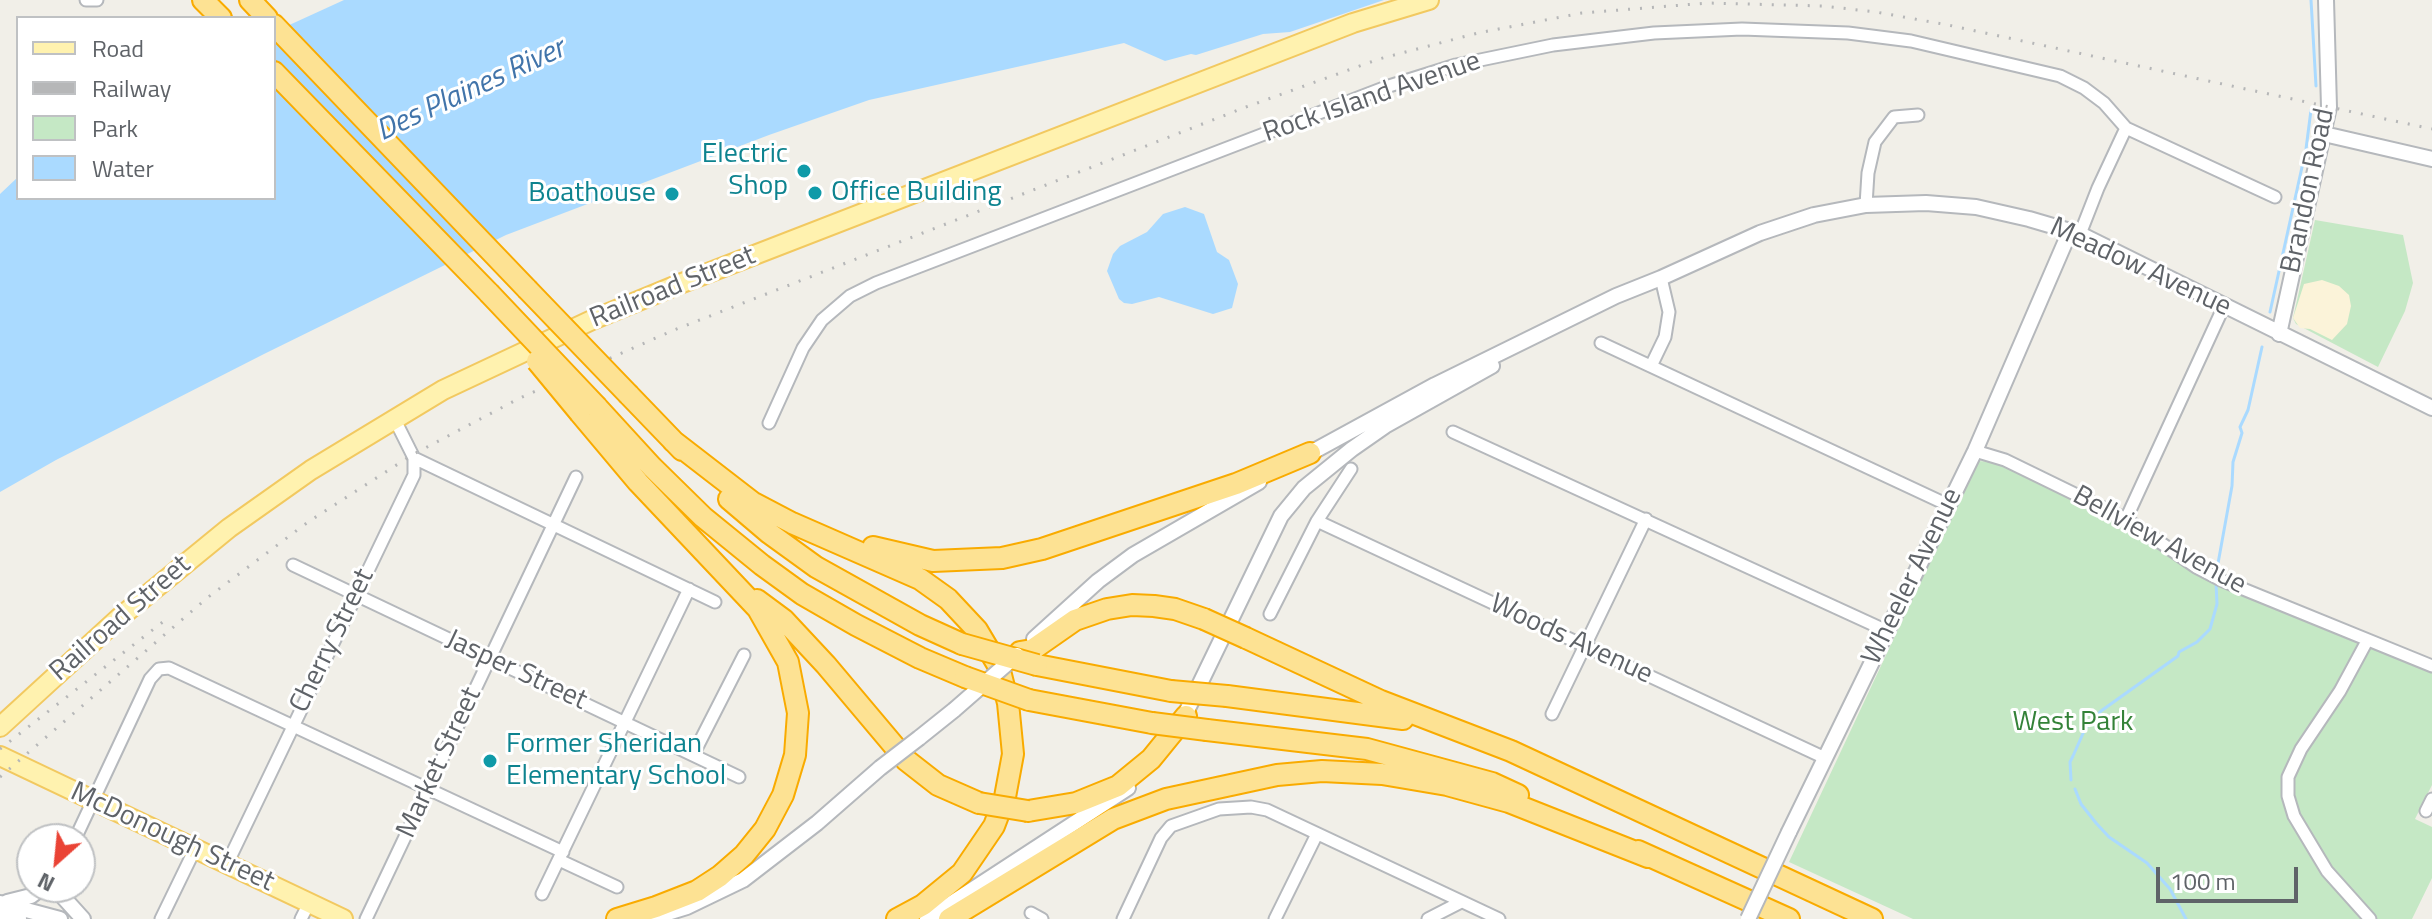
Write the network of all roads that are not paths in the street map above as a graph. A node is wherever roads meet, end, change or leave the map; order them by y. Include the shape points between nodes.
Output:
1 (203, 0) edge
2 (250, 0) edge
3 (1429, 0) edge
4 (2326, 0) edge
5 (219, 16) edge
6 (265, 16) edge
7 (276, 27) edge
8 (276, 74) edge
9 (1918, 115) dead end
10 (2126, 128) junction
11 (2324, 134) junction
12 (2432, 159) edge
13 (2275, 197) dead end
14 (1866, 205) junction
15 (2075, 233) junction
16 (1661, 278) junction
17 (2224, 306) junction
18 (1564, 323) junction
19 (2279, 334) junction
20 (1601, 343) dead end
21 (1651, 366) junction
22 (2432, 408) edge
23 (588, 410) junction
24 (394, 418) junction
25 (769, 423) dead end
26 (1453, 432) dead end
27 (673, 441) junction
28 (1975, 451) junction
29 (1310, 453) junction
30 (414, 458) junction
31 (1351, 469) dead end
32 (576, 477) dead end
33 (1948, 505) junction
34 (1646, 519) junction
35 (2126, 519) junction
36 (1317, 521) junction
37 (792, 523) junction
38 (553, 525) junction
39 (293, 565) dead end
40 (689, 589) junction
41 (740, 589) junction
42 (356, 596) junction
43 (715, 602) dead end
44 (1270, 614) dead end
45 (1887, 631) junction
46 (2367, 641) junction
47 (1584, 646) junction
48 (1020, 652) junction
49 (744, 655) dead end
50 (489, 659) junction
51 (2432, 666) edge
52 (1552, 714) dead end
53 (1186, 716) junction
54 (624, 722) junction
55 (1439, 725) junction
56 (292, 726) junction
57 (0, 727) edge
58 (693, 755) junction
59 (0, 756) edge
60 (1825, 758) junction
61 (739, 777) dead end
62 (428, 788) junction
63 (2432, 799) edge
64 (93, 800) junction
65 (2426, 811) dead end
66 (82, 823) edge
67 (1317, 834) junction
68 (195, 849) junction
69 (561, 856) junction
70 (1648, 857) junction
71 (227, 864) junction
72 (617, 887) dead end
73 (542, 894) dead end
74 (0, 902) edge
75 (1461, 902) junction
76 (69, 903) edge
77 (305, 911) edge
78 (1031, 913) dead end
79 (0, 917) edge
80 (19, 919) edge
81 (60, 919) edge
82 (83, 919) edge
83 (161, 919) edge
84 (343, 919) edge
85 (366, 919) edge
86 (617, 919) edge
87 (648, 919) edge
88 (897, 919) edge
89 (927, 919) edge
90 (949, 919) edge
91 (1042, 919) edge
92 (1123, 919) edge
93 (1275, 919) edge
94 (1428, 919) edge
95 (1499, 919) edge
96 (1748, 919) edge
97 (1789, 919) edge
98 (1872, 919) edge
99 (2370, 919) edge

1 - 5 highway
2 - 6 highway
3 - 24 main road, Railroad Street via 1353,23 677,285 443,390
4 - 11 street, Brandon Road via 2329,107
7 - 27 highway, bridge
8 - 23 highway, bridge via 489,293 508,325
9 - 14 street via 1894,117 1875,142
10 - 13 street, Rock Island Avenue
10 - 15 street, Wheeler Avenue
10 - 25 street, Rock Island Avenue via 2104,103 2060,76 1911,41 1848,33 1654,33 1553,45 1456,65 1389,86 850,296 822,320 803,348
11 - 12 street
11 - 19 street, Brandon Road
14 - 15 street, Meadow Avenue via 1976,207
14 - 16 street, Meadow Avenue via 1760,233
15 - 17 street, Meadow Avenue
15 - 28 street, Wheeler Avenue
16 - 18 street, Meadow Avenue
16 - 21 street via 1669,312 1665,337
17 - 19 street, Meadow Avenue
17 - 35 street
18 - 29 street
18 - 53 street via 1385,426 1304,488 1281,516
19 - 22 street, Meadow Avenue
20 - 21 street
21 - 33 street
23 - 41 highway via 638,482
23 - 70 highway, bridge via 703,517 802,594 965,677 1029,700 1152,723 1367,749 1492,783
24 - 30 street
24 - 57 main road, Railroad Street via 204,547
26 - 34 street
27 - 37 highway via 752,502
27 - 55 highway, bridge via 726,497 781,542 868,597 962,644 1037,665 1171,691
28 - 33 street, Wheeler Avenue
28 - 35 street, Bellview Avenue via 2005,460
29 - 37 highway via 1236,484 1002,558 933,561
29 - 48 street via 1133,555
30 - 38 street
30 - 42 street, Cherry Street via 414,475
31 - 36 street
32 - 38 street, Market Street
33 - 45 street, Wheeler Avenue
34 - 45 street
34 - 47 street
35 - 46 street, Bellview Avenue via 2196,567
36 - 44 street
36 - 47 street, Woods Avenue
37 - 88 highway via 920,579 967,620 999,667 1013,754 994,826 962,873
38 - 40 street
38 - 50 street, Market Street
39 - 42 street, Jasper Street
40 - 43 street
40 - 54 street
41 - 53 highway, bridge via 784,620 921,774 979,803 1028,811 1076,803 1118,786 1151,759
41 - 86 highway via 758,609 788,662 798,713 795,755 783,795 765,829 720,876 697,891
42 - 50 street, Jasper Street
42 - 56 street, Cherry Street
45 - 60 street, Wheeler Avenue
46 - 51 street, Bellview Avenue
46 - 99 street via 2301,749 2288,777 2288,796 2327,871
47 - 52 street
47 - 60 street, Woods Avenue
48 - 55 highway, bridge via 1032,650 1075,620 1107,609 1175,609
48 - 87 street, bridge via 743,880
49 - 58 street
50 - 54 street, Jasper Street
50 - 62 street, Market Street
53 - 89 street via 1137,781
54 - 58 street, Jasper Street
54 - 69 street
55 - 98 highway via 1511,751
56 - 62 street
56 - 64 street via 169,668 159,669
56 - 71 street, Cherry Street
58 - 61 street, Jasper Street
59 - 64 main road, McDonough Street
60 - 96 street, Wheeler Avenue, bridge
62 - 69 street
62 - 85 street, Market Street
63 - 65 street
64 - 66 street
64 - 68 main road, McDonough Street
67 - 75 street
67 - 92 street via 1251,807 1185,819 1161,838
67 - 93 street
68 - 71 main road, McDonough Street
68 - 83 street
69 - 72 street
69 - 73 street
70 - 90 highway via 1509,802 1447,785 1322,771 1277,775 1166,799 1113,819
70 - 97 highway
71 - 77 main road, McDonough Street
74 - 81 street
75 - 94 street
75 - 95 street
76 - 82 street
77 - 84 main road, McDonough Street
78 - 91 street
79 - 80 street

